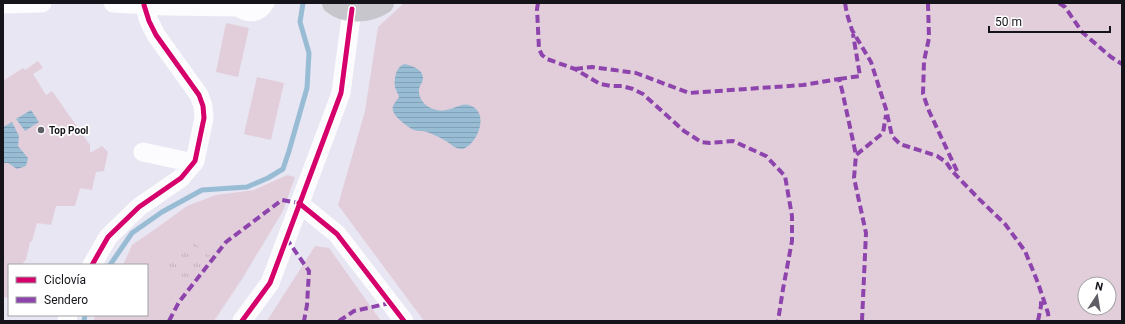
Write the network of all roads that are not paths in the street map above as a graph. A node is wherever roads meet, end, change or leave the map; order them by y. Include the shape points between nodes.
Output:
1 (42, 3) edge
2 (113, 3) edge
3 (265, 3) edge
4 (383, 3) edge
5 (3, 4) edge
6 (144, 5) junction
7 (343, 6) edge
8 (143, 152) dead end
9 (194, 163) junction
10 (299, 203) junction
11 (93, 264) edge
12 (242, 321) edge
13 (404, 321) edge

1 - 5 street
2 - 6 street
3 - 6 street via 254,12 238,7
4 - 7 street via 377,8 362,11
6 - 9 street via 156,35 199,95 203,106 204,118
7 - 10 street via 341,93
8 - 9 street
9 - 11 street via 181,178 139,207 108,237
10 - 12 street via 270,283
10 - 13 street via 337,234

